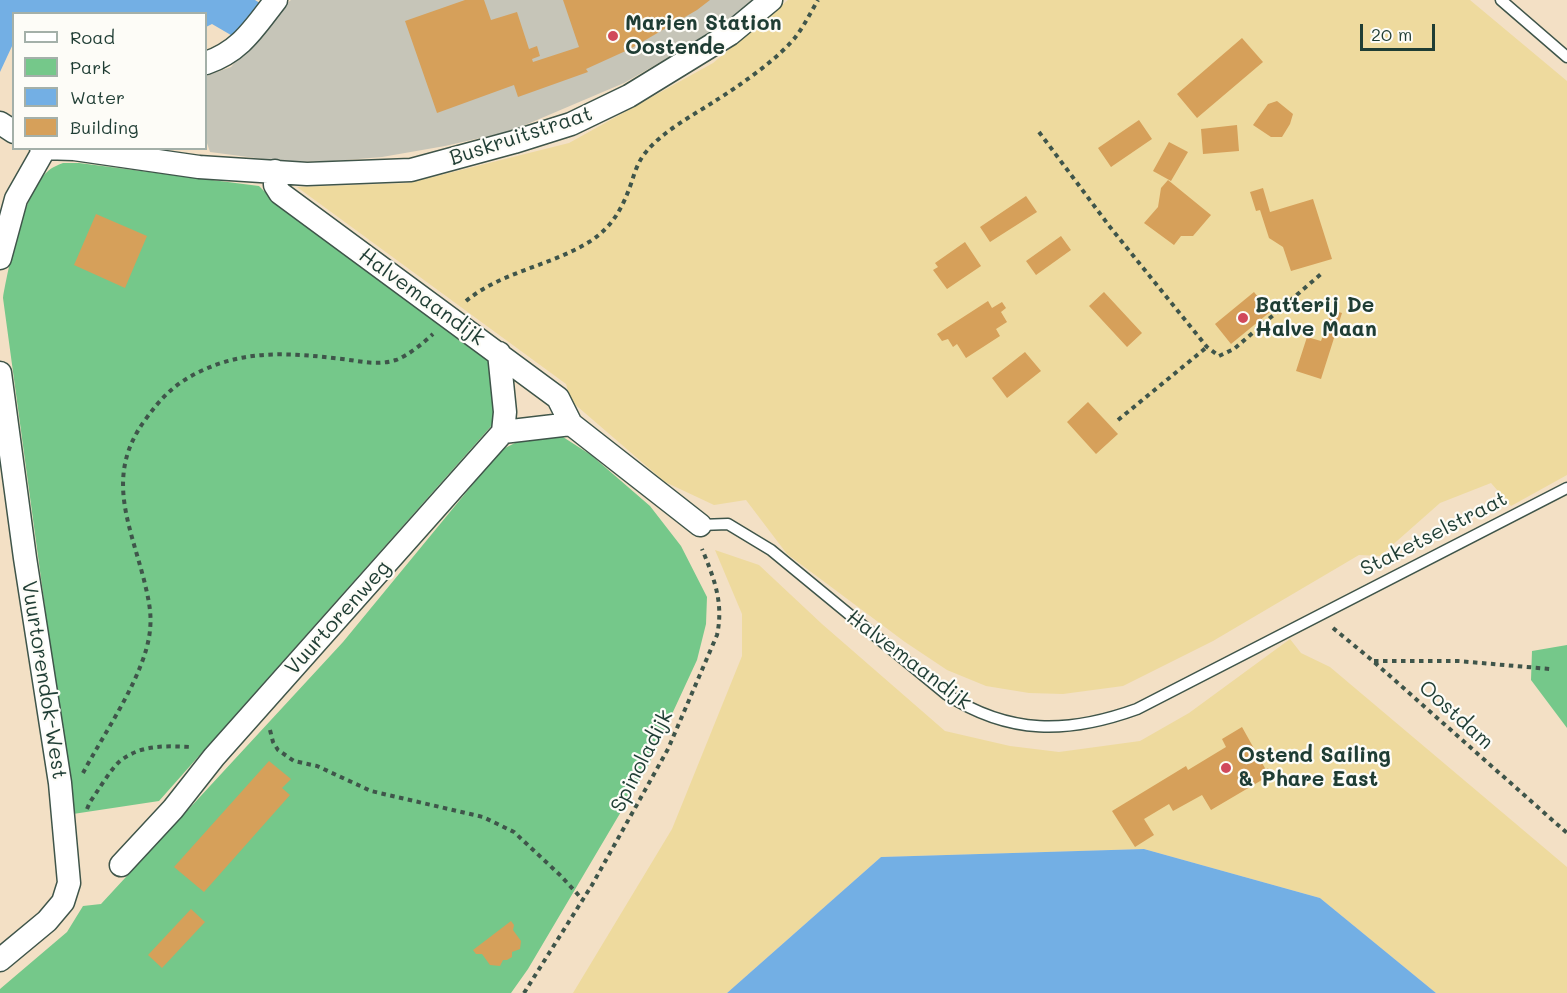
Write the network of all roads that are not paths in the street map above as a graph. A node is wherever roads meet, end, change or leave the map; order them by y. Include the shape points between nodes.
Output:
1 (771, 0) edge
2 (1501, 0) edge
3 (273, 4) edge
4 (1567, 57) edge
5 (207, 63) edge
6 (42, 150) edge
7 (81, 150) edge
8 (275, 171) junction
9 (0, 258) edge
10 (499, 353) junction
11 (0, 373) edge
12 (571, 424) junction
13 (503, 432) junction
14 (1567, 488) edge
15 (700, 525) joint
16 (1319, 616) joint
17 (121, 865) dead end
18 (0, 960) edge

1 - 8 street, Buskruitstraat via 730,33 629,96 571,124 411,170 307,174
2 - 4 lane
3 - 5 street via 243,42
6 - 9 street via 16,199
7 - 8 street, Buskruitstraat via 199,167
8 - 10 street, Halvemaandijk via 275,185 280,193
10 - 12 street, Halvemaandijk via 558,398
10 - 13 street via 505,412
11 - 18 street, Vuurtorendok-West via 60,783 69,883 63,902 47,921
12 - 13 street
12 - 15 street, Halvemaandijk
13 - 17 street, Vuurtorenweg
14 - 16 lane, Staketselstraat
15 - 16 lane, Halvemaandijk via 728,524 754,539 946,694 984,715 1026,726 1075,725 1137,709

